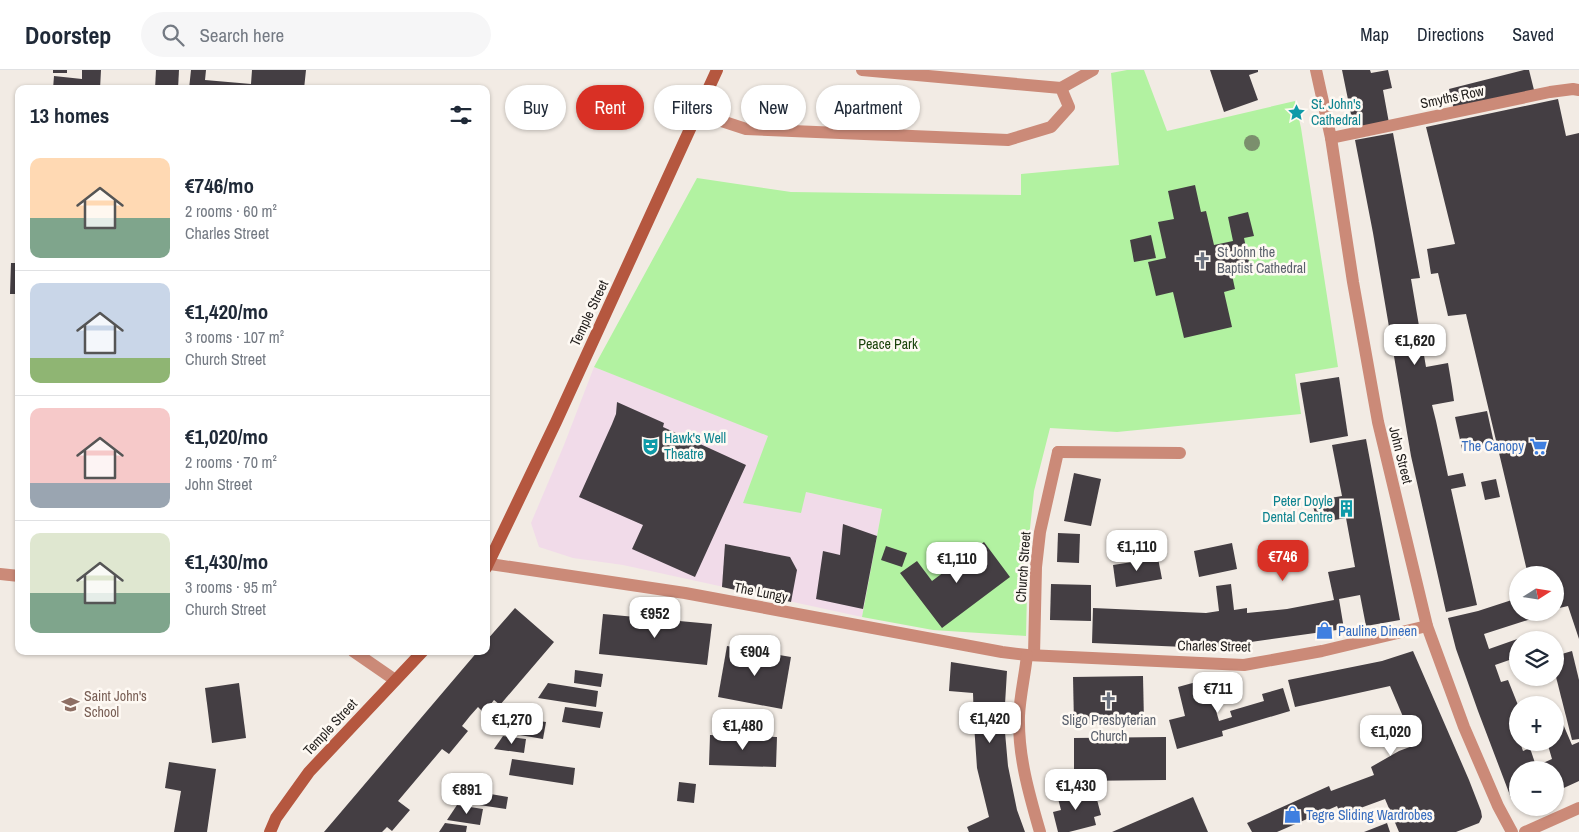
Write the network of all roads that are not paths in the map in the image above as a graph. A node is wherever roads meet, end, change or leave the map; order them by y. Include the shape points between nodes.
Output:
1 (717, 70) edge
2 (862, 70) edge
3 (1093, 70) edge
4 (1316, 70) edge
5 (710, 85) edge
6 (1061, 88) junction
7 (1579, 90) edge
8 (731, 123) edge
9 (689, 130) edge
10 (1331, 138) junction
11 (1180, 452) dead end
12 (490, 562) edge
13 (490, 566) edge
14 (0, 574) edge
15 (15, 576) edge
16 (1427, 626) junction
17 (360, 655) edge
18 (419, 655) edge
19 (1031, 655) junction
20 (395, 680) junction
21 (1579, 808) edge
22 (1506, 831) edge
23 (270, 832) edge
24 (1040, 832) edge
25 (1525, 832) edge

1 - 5 main road, Temple Street
2 - 6 street
3 - 6 street
4 - 10 street, John Street
6 - 8 street via 1069,107 1051,127 1008,140 746,128
7 - 10 street, Smyths Row via 1550,92
9 - 12 main road, Temple Street
10 - 16 street, John Street via 1352,282 1378,422
11 - 19 street, Church Street via 1058,452 1040,532
13 - 19 street, The Lungy via 685,593
14 - 15 street
16 - 19 street, Charles Street via 1322,651 1244,665
16 - 22 street, John Street
17 - 20 street
18 - 20 main road, Temple Street
19 - 24 street, Church Street via 1019,716 1024,775
20 - 23 main road, Temple Street via 309,772 276,818
21 - 25 street

